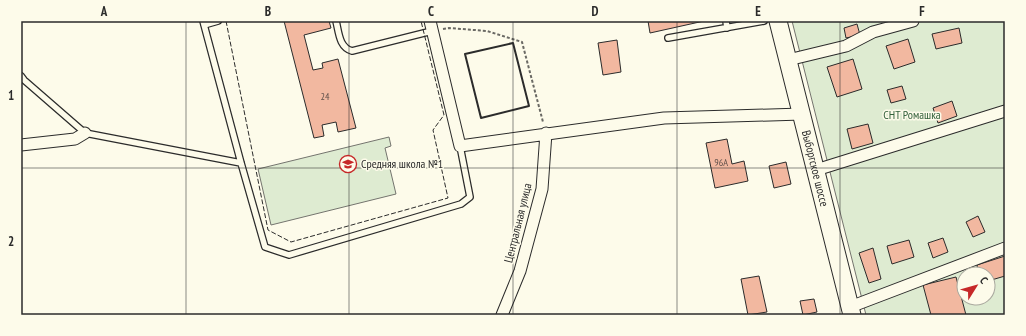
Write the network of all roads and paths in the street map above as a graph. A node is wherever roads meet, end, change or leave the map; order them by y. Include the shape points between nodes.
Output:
1 (218, 21) edge
2 (336, 21) edge
3 (726, 21) edge
4 (764, 21) edge
5 (778, 21) edge
6 (913, 21) edge
7 (204, 23) edge
8 (431, 26) edge
9 (727, 28) junction
10 (668, 38) dead end
11 (788, 60) junction
12 (21, 76) edge
13 (1005, 111) edge
14 (802, 114) junction
15 (86, 133) junction
16 (546, 133) junction
17 (21, 145) edge
18 (460, 146) junction
19 (240, 163) junction
20 (816, 170) junction
21 (1005, 248) edge
22 (851, 311) edge
23 (502, 315) edge

1 - 7 lane
2 - 8 lane via 342,45 352,51
3 - 9 lane
4 - 9 lane
5 - 11 main road, Выборгское шоссе
6 - 11 street via 873,32 846,46
7 - 19 lane
8 - 16 path via 487,31 522,42
8 - 18 street
9 - 10 lane
11 - 14 main road, Выборгское шоссе
12 - 15 lane
13 - 20 street
14 - 16 street via 664,118
14 - 20 main road, Выборгское шоссе
15 - 17 street via 75,139
15 - 19 lane
16 - 18 street
16 - 23 street, Центральная улица via 542,189 520,271
18 - 19 lane via 470,196 461,204 289,255 265,247
20 - 22 main road, Выборгское шоссе
21 - 22 street

